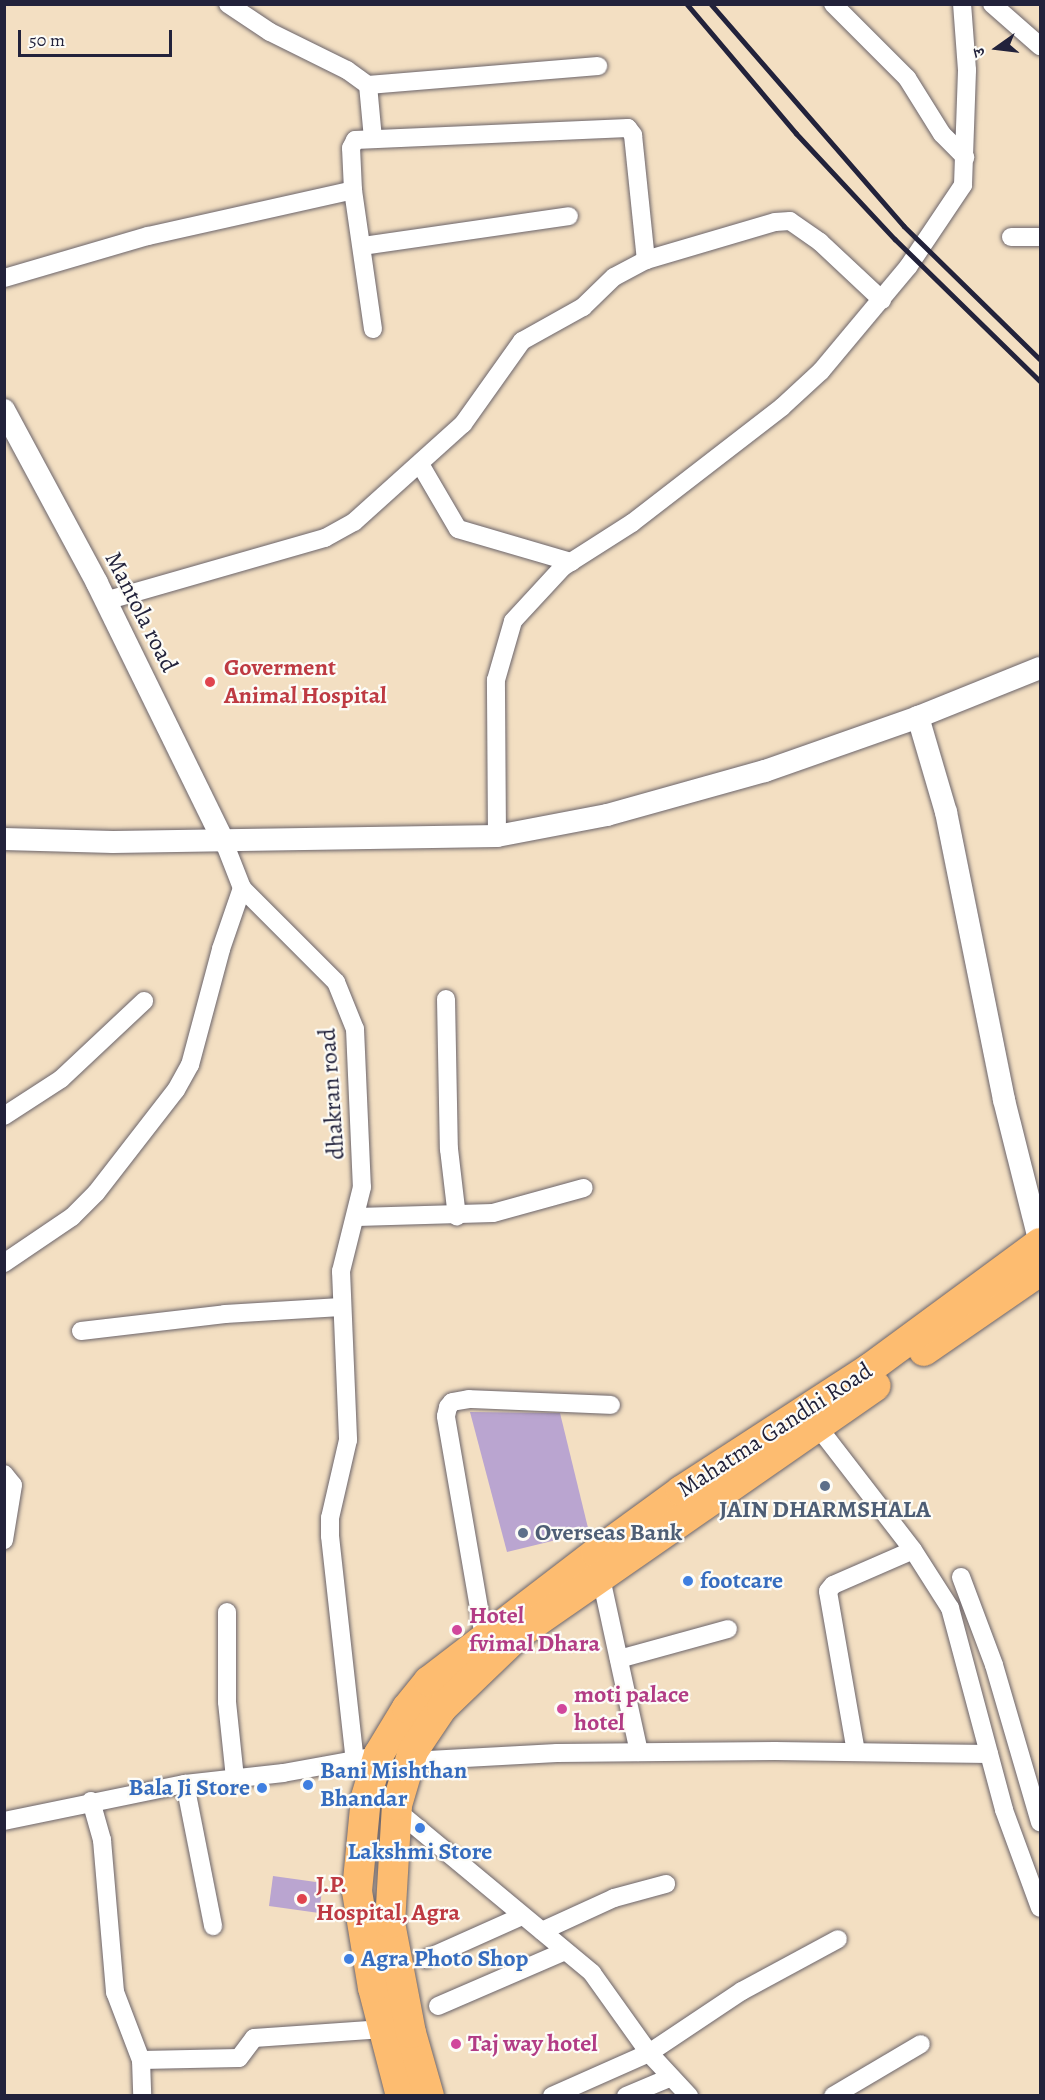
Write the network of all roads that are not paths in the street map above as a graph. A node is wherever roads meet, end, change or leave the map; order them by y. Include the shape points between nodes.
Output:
1 (228, 4) edge
2 (832, 4) edge
3 (962, 4) edge
4 (992, 4) edge
5 (1041, 46) edge
6 (597, 66) dead end
7 (368, 85) junction
8 (373, 139) junction
9 (965, 158) junction
10 (352, 190) junction
11 (569, 216) dead end
12 (1011, 237) dead end
13 (1041, 237) edge
14 (362, 246) junction
15 (646, 260) junction
16 (4, 278) edge
17 (882, 300) junction
18 (373, 329) dead end
19 (4, 410) edge
20 (420, 464) junction
21 (571, 562) junction
22 (105, 601) junction
23 (1041, 668) edge
24 (918, 717) junction
25 (497, 836) junction
26 (4, 839) edge
27 (224, 842) junction
28 (247, 892) junction
29 (446, 999) dead end
30 (144, 1001) dead end
31 (4, 1116) edge
32 (584, 1188) dead end
33 (357, 1217) junction
34 (457, 1217) junction
35 (1041, 1243) edge
36 (4, 1263) edge
37 (1041, 1271) edge
38 (341, 1307) junction
39 (81, 1331) dead end
40 (611, 1405) dead end
41 (818, 1427) junction
42 (4, 1474) edge
43 (4, 1540) edge
44 (913, 1550) junction
45 (961, 1577) dead end
46 (601, 1578) junction
47 (227, 1612) dead end
48 (728, 1629) dead end
49 (484, 1637) junction
50 (619, 1659) junction
51 (989, 1697) junction
52 (639, 1752) junction
53 (856, 1752) junction
54 (989, 1754) junction
55 (367, 1758) junction
56 (410, 1761) junction
57 (235, 1778) junction
58 (185, 1784) junction
59 (92, 1801) junction
60 (396, 1810) junction
61 (4, 1821) edge
62 (1041, 1822) edge
63 (666, 1884) dead end
64 (1041, 1908) edge
65 (522, 1916) junction
66 (213, 1926) dead end
67 (542, 1931) junction
68 (838, 1939) dead end
69 (565, 1951) junction
70 (426, 1959) dead end
71 (438, 2006) dead end
72 (384, 2029) junction
73 (921, 2044) dead end
74 (649, 2053) junction
75 (141, 2060) junction
76 (669, 2078) junction
77 (142, 2096) edge
78 (401, 2096) edge
79 (429, 2096) edge
80 (552, 2096) edge
81 (627, 2096) edge
82 (689, 2096) edge
83 (833, 2096) edge

1 - 7 street via 270,32 347,70
2 - 9 street via 907,78 942,134
3 - 9 street via 967,70
4 - 5 street
6 - 7 street
7 - 8 street
8 - 10 street via 351,143
8 - 15 street via 628,128 633,135
9 - 17 street via 963,185
10 - 14 street
10 - 16 street via 148,236
11 - 14 street
12 - 13 street
14 - 18 street
15 - 17 street via 790,221 820,242
15 - 20 street via 614,277 583,307 522,341 463,424
17 - 21 street via 820,371 782,407 632,523
19 - 22 street, Mantola road
20 - 21 street via 458,530
20 - 22 street via 364,516 325,538
21 - 25 street via 513,621 497,670
22 - 27 street, Mantola road
23 - 24 street
24 - 25 street via 765,771 607,815
24 - 35 street via 946,812 1004,1100
25 - 27 street
26 - 27 street
27 - 28 street
28 - 33 street, dhakran road via 336,982 350,1011 356,1029 362,1117 362,1187
28 - 36 street via 190,1065 176,1089 96,1193 72,1217
29 - 34 street via 449,1149
30 - 31 street via 61,1079
32 - 34 street via 493,1213
33 - 34 street
33 - 38 street, dhakran road via 345,1243
35 - 49 highway, Mahatma Gandhi Road via 869,1369 681,1491
37 - 41 highway, Mahatma Gandhi Road
38 - 39 street via 225,1314
38 - 55 street, dhakran road via 348,1440 330,1518 330,1536
40 - 49 street via 469,1399 452,1402 448,1407 446,1416
41 - 44 street
41 - 46 highway, Mahatma Gandhi Road
42 - 43 street via 13,1485
44 - 51 street via 950,1608
44 - 53 street via 828,1591
45 - 51 street
46 - 50 street
46 - 56 highway, Mahatma Gandhi Road via 520,1633 442,1708
47 - 57 street via 227,1702
48 - 50 street
49 - 55 highway, Mahatma Gandhi Road via 429,1681
50 - 52 street
51 - 54 street
51 - 62 street
52 - 53 street
52 - 56 street
53 - 54 street
54 - 64 street via 1004,1810
55 - 57 street
55 - 72 highway, Mahatma Gandhi Road via 357,1891
56 - 60 highway, Mahatma Gandhi Road
57 - 58 street
58 - 59 street
58 - 66 street
59 - 61 street
59 - 75 street via 102,1839 115,1992
60 - 65 street
60 - 79 highway, Mahatma Gandhi Road via 390,1923 411,2033
63 - 67 street via 614,1898
65 - 67 street
65 - 70 street
67 - 69 street
68 - 74 street via 742,1991
69 - 71 street
69 - 74 street via 598,1981
72 - 75 street via 254,2038 239,2058
72 - 78 highway, Mahatma Gandhi Road
73 - 83 street
74 - 76 street
74 - 80 street
75 - 77 street
76 - 81 street
76 - 82 street

